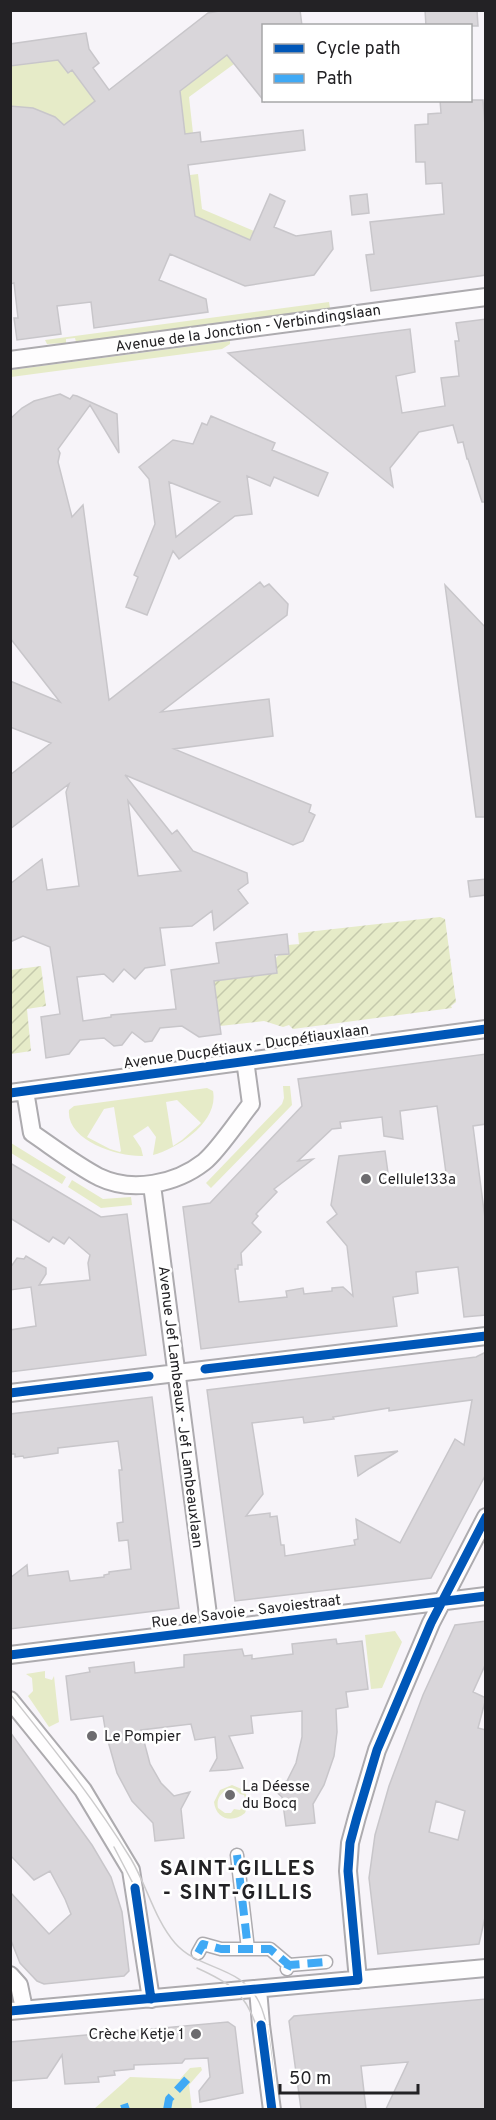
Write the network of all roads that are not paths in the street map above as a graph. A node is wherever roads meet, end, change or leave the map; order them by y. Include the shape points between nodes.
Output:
1 (486, 297) edge
2 (10, 360) edge
3 (486, 1029) edge
4 (245, 1060) junction
5 (18, 1092) edge
6 (152, 1185) junction
7 (486, 1336) edge
8 (176, 1372) junction
9 (10, 1394) edge
10 (486, 1517) edge
11 (486, 1596) edge
12 (442, 1601) junction
13 (210, 1630) junction
14 (10, 1655) edge
15 (10, 1700) edge
16 (237, 1855) dead end
17 (248, 1949) junction
18 (198, 1953) dead end
19 (326, 1962) dead end
20 (486, 1968) edge
21 (10, 1975) edge
22 (358, 1980) junction
23 (258, 1989) junction
24 (151, 1999) junction
25 (17, 2010) edge
26 (272, 2109) edge

1 - 2 street, Avenue de la Jonction - Verbindingslaan
3 - 4 street, Avenue Ducpétiaux - Ducpétiauxlaan
4 - 5 street, Avenue Ducpétiaux - Ducpétiauxlaan
4 - 6 street via 251,1104 205,1161 182,1175
5 - 6 street via 32,1134 100,1178
6 - 8 street, Avenue Jef Lambeaux - Jef Lambeauxlaan
7 - 8 street
8 - 9 street
8 - 13 street, Avenue Jef Lambeaux - Jef Lambeauxlaan
10 - 12 street
11 - 12 street, Rue de Savoie - Savoiestraat
12 - 13 street, Rue de Savoie - Savoiestraat
12 - 22 street via 377,1750 350,1843 348,1871
13 - 14 street, Rue de Savoie - Savoiestraat
15 - 24 street via 83,1790 131,1870
16 - 17 street
17 - 18 street via 203,1944
17 - 19 street via 270,1949 288,1967
20 - 22 street
21 - 25 street via 19,1985
22 - 23 street
23 - 24 street
23 - 26 street
24 - 25 street

